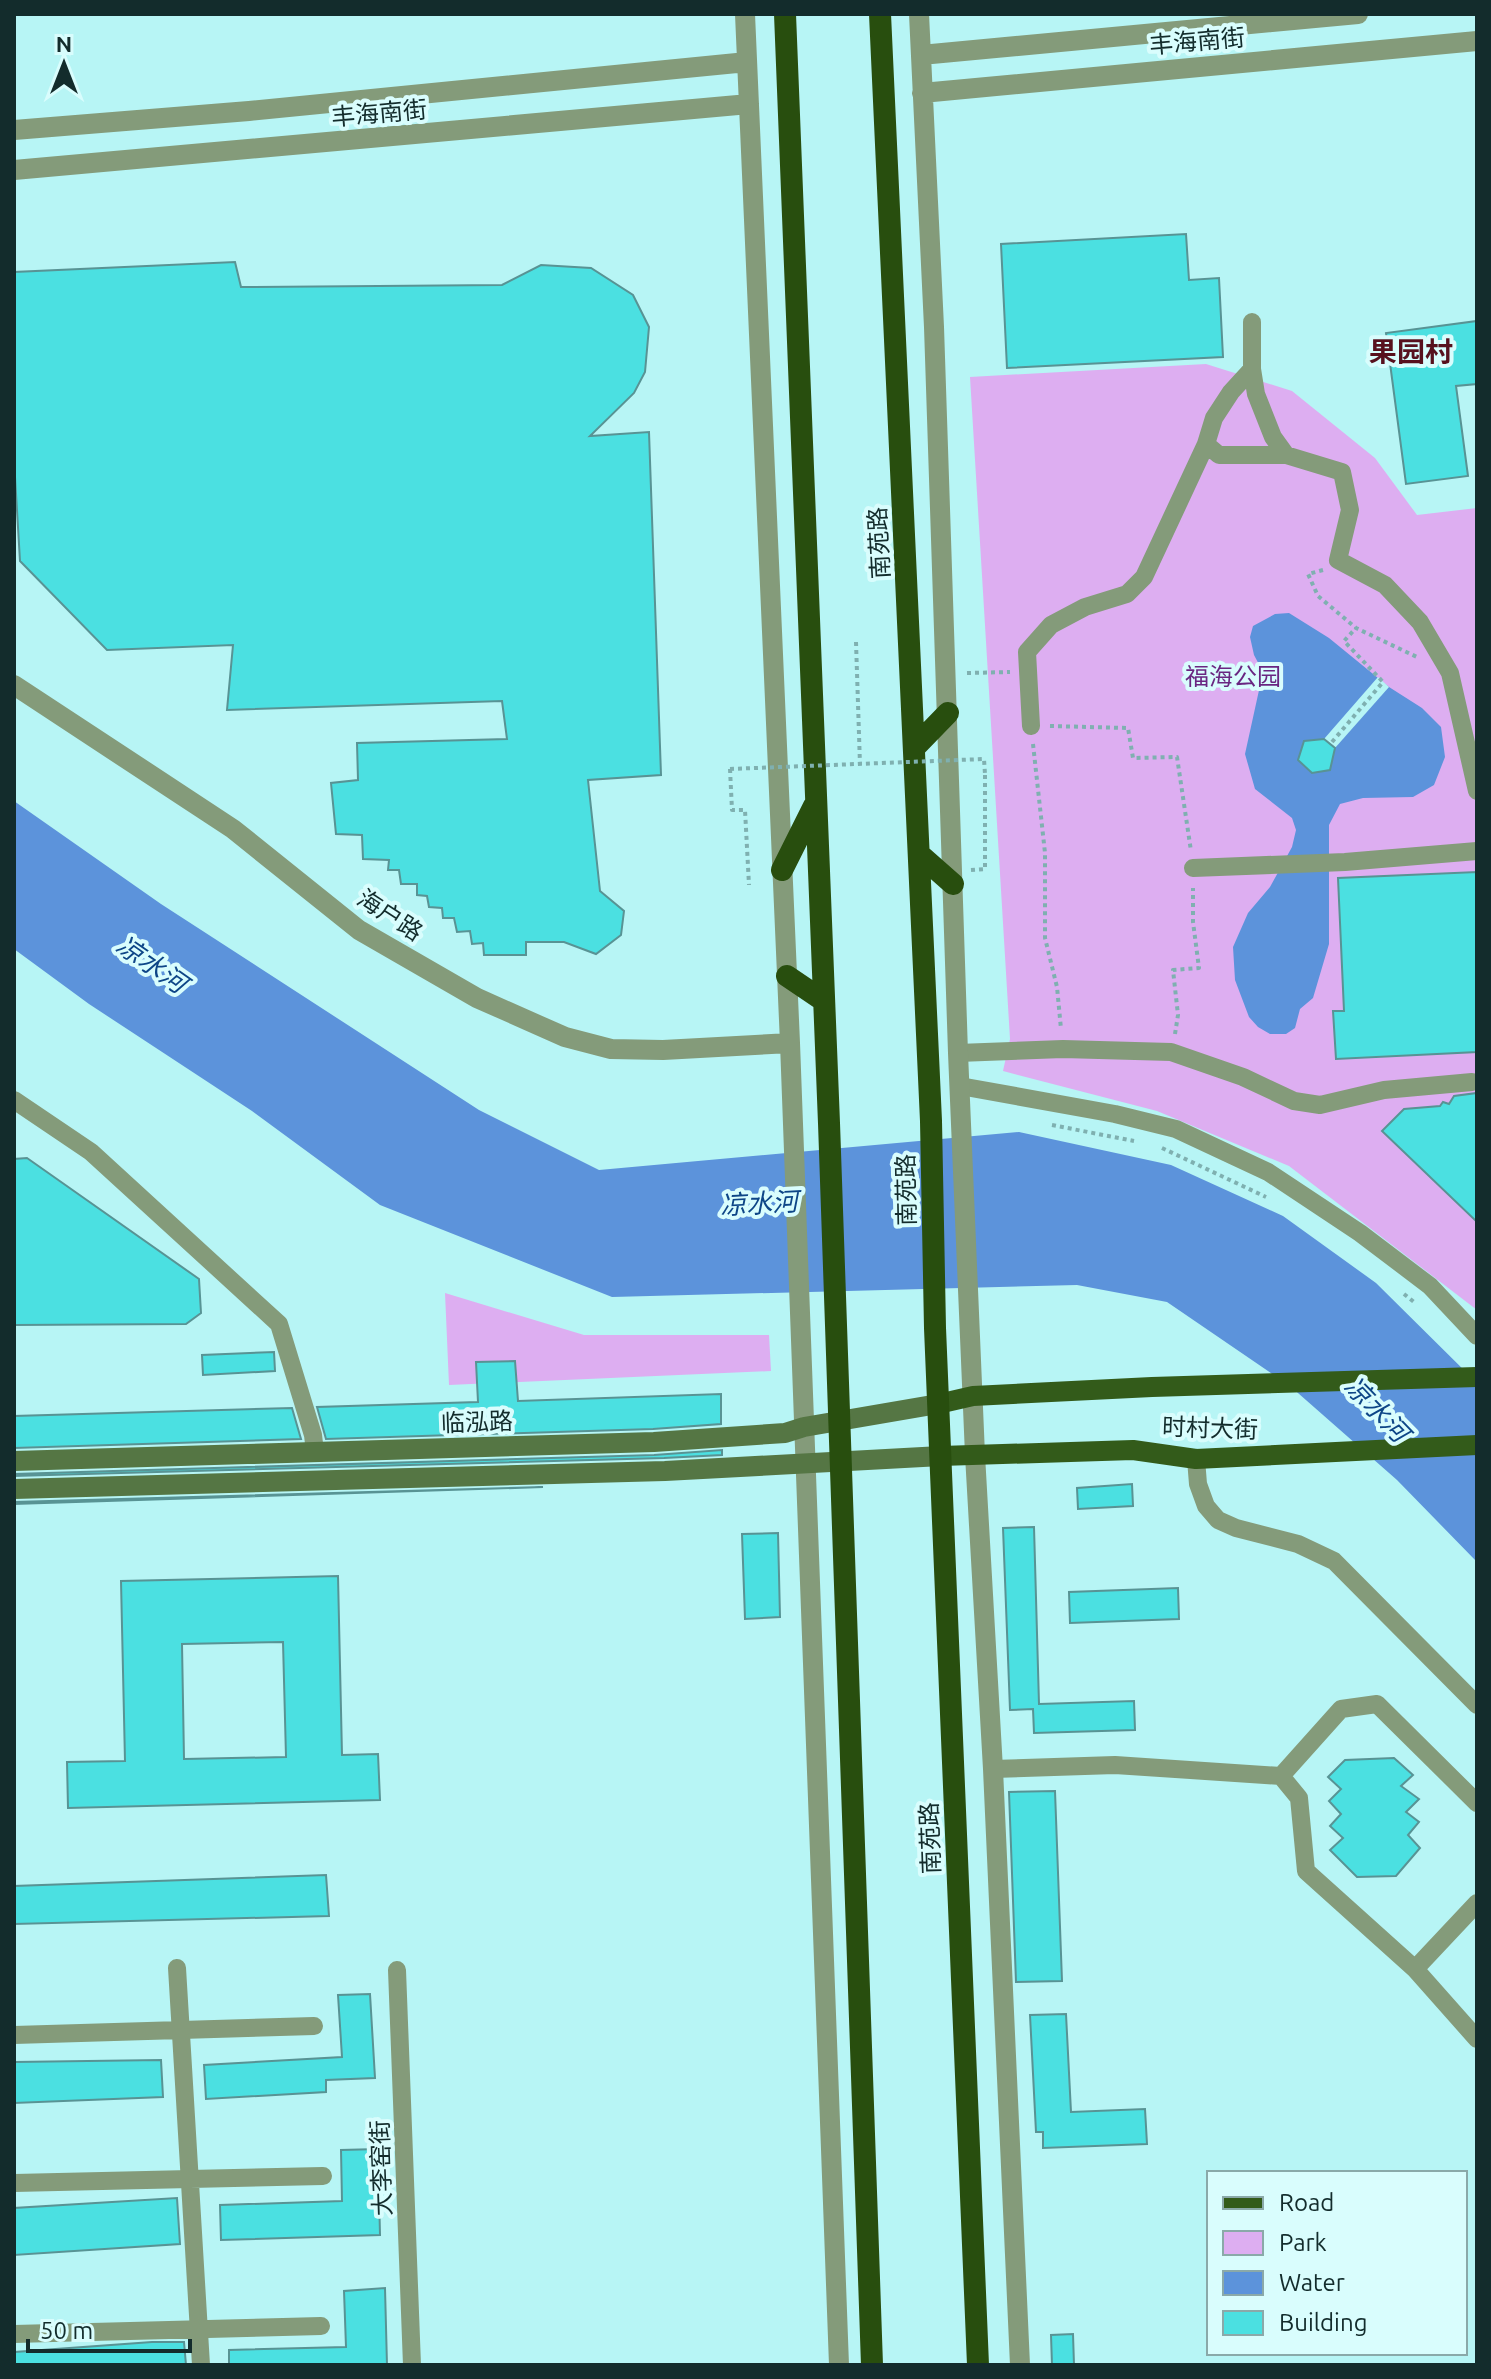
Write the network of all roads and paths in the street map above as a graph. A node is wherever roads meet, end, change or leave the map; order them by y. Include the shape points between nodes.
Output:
1 (745, 14) edge
2 (785, 14) edge
3 (880, 14) edge
4 (919, 14) edge
5 (1358, 14) edge
6 (1477, 41) edge
7 (921, 55) junction
8 (747, 62) junction
9 (922, 93) junction
10 (749, 104) junction
11 (14, 130) edge
12 (14, 170) edge
13 (1252, 322) dead end
14 (1252, 369) junction
15 (1206, 444) junction
16 (1286, 455) junction
17 (1338, 560) junction
18 (1356, 628) junction
19 (856, 642) dead end
20 (1028, 672) junction
21 (946, 673) junction
22 (1450, 673) junction
23 (14, 685) edge
24 (948, 713) junction
25 (1031, 726) junction
26 (1332, 742) dead end
27 (914, 748) junction
28 (860, 765) junction
29 (1477, 791) edge
30 (816, 801) junction
31 (1477, 851) edge
32 (919, 854) junction
33 (985, 857) dead end
34 (1193, 868) junction
35 (782, 870) junction
36 (953, 884) junction
37 (749, 885) dead end
38 (787, 976) junction
39 (824, 1001) junction
40 (790, 1043) junction
41 (1063, 1049) junction
42 (1171, 1052) junction
43 (958, 1053) junction
44 (1472, 1082) dead end
45 (960, 1086) junction
46 (14, 1100) edge
47 (1052, 1125) dead end
48 (1144, 1143) dead end
49 (1159, 1146) dead end
50 (1267, 1197) dead end
51 (1403, 1292) dead end
52 (1414, 1302) dead end
53 (1477, 1336) edge
54 (1477, 1377) edge
55 (973, 1396) junction
56 (938, 1404) junction
57 (839, 1422) junction
58 (804, 1427) junction
59 (1477, 1445) edge
60 (315, 1452) junction
61 (975, 1455) junction
62 (941, 1456) junction
63 (1196, 1459) junction
64 (14, 1461) edge
65 (840, 1461) junction
66 (805, 1464) junction
67 (14, 1489) edge
68 (1477, 1705) edge
69 (993, 1769) junction
70 (1281, 1776) junction
71 (1477, 1803) edge
72 (1477, 1903) edge
73 (177, 1968) dead end
74 (1415, 1969) junction
75 (397, 1970) dead end
76 (314, 2026) dead end
77 (181, 2029) junction
78 (14, 2035) edge
79 (1477, 2039) edge
80 (323, 2176) dead end
81 (190, 2179) junction
82 (14, 2183) edge
83 (321, 2326) dead end
84 (199, 2329) junction
85 (14, 2334) edge
86 (201, 2365) edge
87 (412, 2365) edge
88 (839, 2365) edge
89 (872, 2365) edge
90 (978, 2365) edge
91 (1020, 2365) edge

1 - 8 street
2 - 30 highway
3 - 27 highway, 南苑路
4 - 7 street
5 - 7 street, 丰海南街
6 - 9 street, 丰海南街
7 - 9 street
8 - 10 street
8 - 11 street, 丰海南街
9 - 21 street
10 - 12 street, 丰海南街
10 - 35 street
13 - 14 street
14 - 15 street via 1222,404
14 - 16 street via 1261,411
15 - 16 street via 1219,455
15 - 20 street via 1144,577 1127,594 1051,625 1027,652
16 - 17 street via 1342,472 1350,510
17 - 18 path via 1308,574 1318,596
17 - 22 street via 1385,585 1420,622
18 - 22 path
18 - 26 path via 1344,641 1383,682
19 - 28 path
20 - 21 path
20 - 25 street
21 - 24 street
22 - 29 street
23 - 40 street, 海户路 via 233,829 359,930 477,998 565,1037 611,1049
24 - 27 highway
24 - 36 street
25 - 34 path via 1128,728 1133,758 1177,757
25 - 41 path via 1045,853 1045,938 1057,987
27 - 32 highway, 南苑路
28 - 33 path, bridge via 984,759
28 - 37 path, bridge via 730,769 732,810 745,810
30 - 35 highway
30 - 39 highway
31 - 34 street
32 - 36 highway
32 - 56 highway, 南苑路
34 - 42 path via 1199,968 1173,970 1178,1015
35 - 38 street
36 - 43 street
38 - 39 highway
38 - 40 street
39 - 57 highway
40 - 58 street
41 - 42 street
41 - 43 street
42 - 44 street via 1294,1101 1320,1105 1384,1090
43 - 45 street
45 - 53 street via 1176,1129 1268,1172 1430,1286
45 - 55 street
46 - 60 street via 91,1152 279,1324
47 - 48 path
49 - 50 path
51 - 52 path
54 - 55 main road, 时村大街
55 - 56 main road, 时村大街
55 - 61 street
56 - 57 main road, 临泓路
56 - 62 highway, 南苑路
57 - 58 main road, 临泓路
57 - 65 highway
58 - 60 main road, 临泓路 via 785,1433 654,1442
58 - 66 street
59 - 63 main road, 时村大街
60 - 64 main road, 临泓路
61 - 62 main road, 时村大街
61 - 63 main road, 时村大街 via 1133,1450
61 - 69 street
62 - 65 main road
62 - 90 highway, 南苑路
63 - 68 street via 1198,1484 1218,1520 1298,1544 1334,1561
65 - 66 main road
65 - 89 highway
66 - 67 main road
66 - 88 street
69 - 70 street via 1115,1765
69 - 91 street
70 - 71 street via 1341,1709 1377,1704
70 - 74 street via 1299,1798 1306,1871
72 - 74 street
73 - 77 street
74 - 79 street
75 - 87 street, 大李窑街
76 - 77 street
77 - 78 street
77 - 81 street
80 - 81 street
81 - 82 street
81 - 84 street
83 - 84 street
84 - 85 street
84 - 86 street

